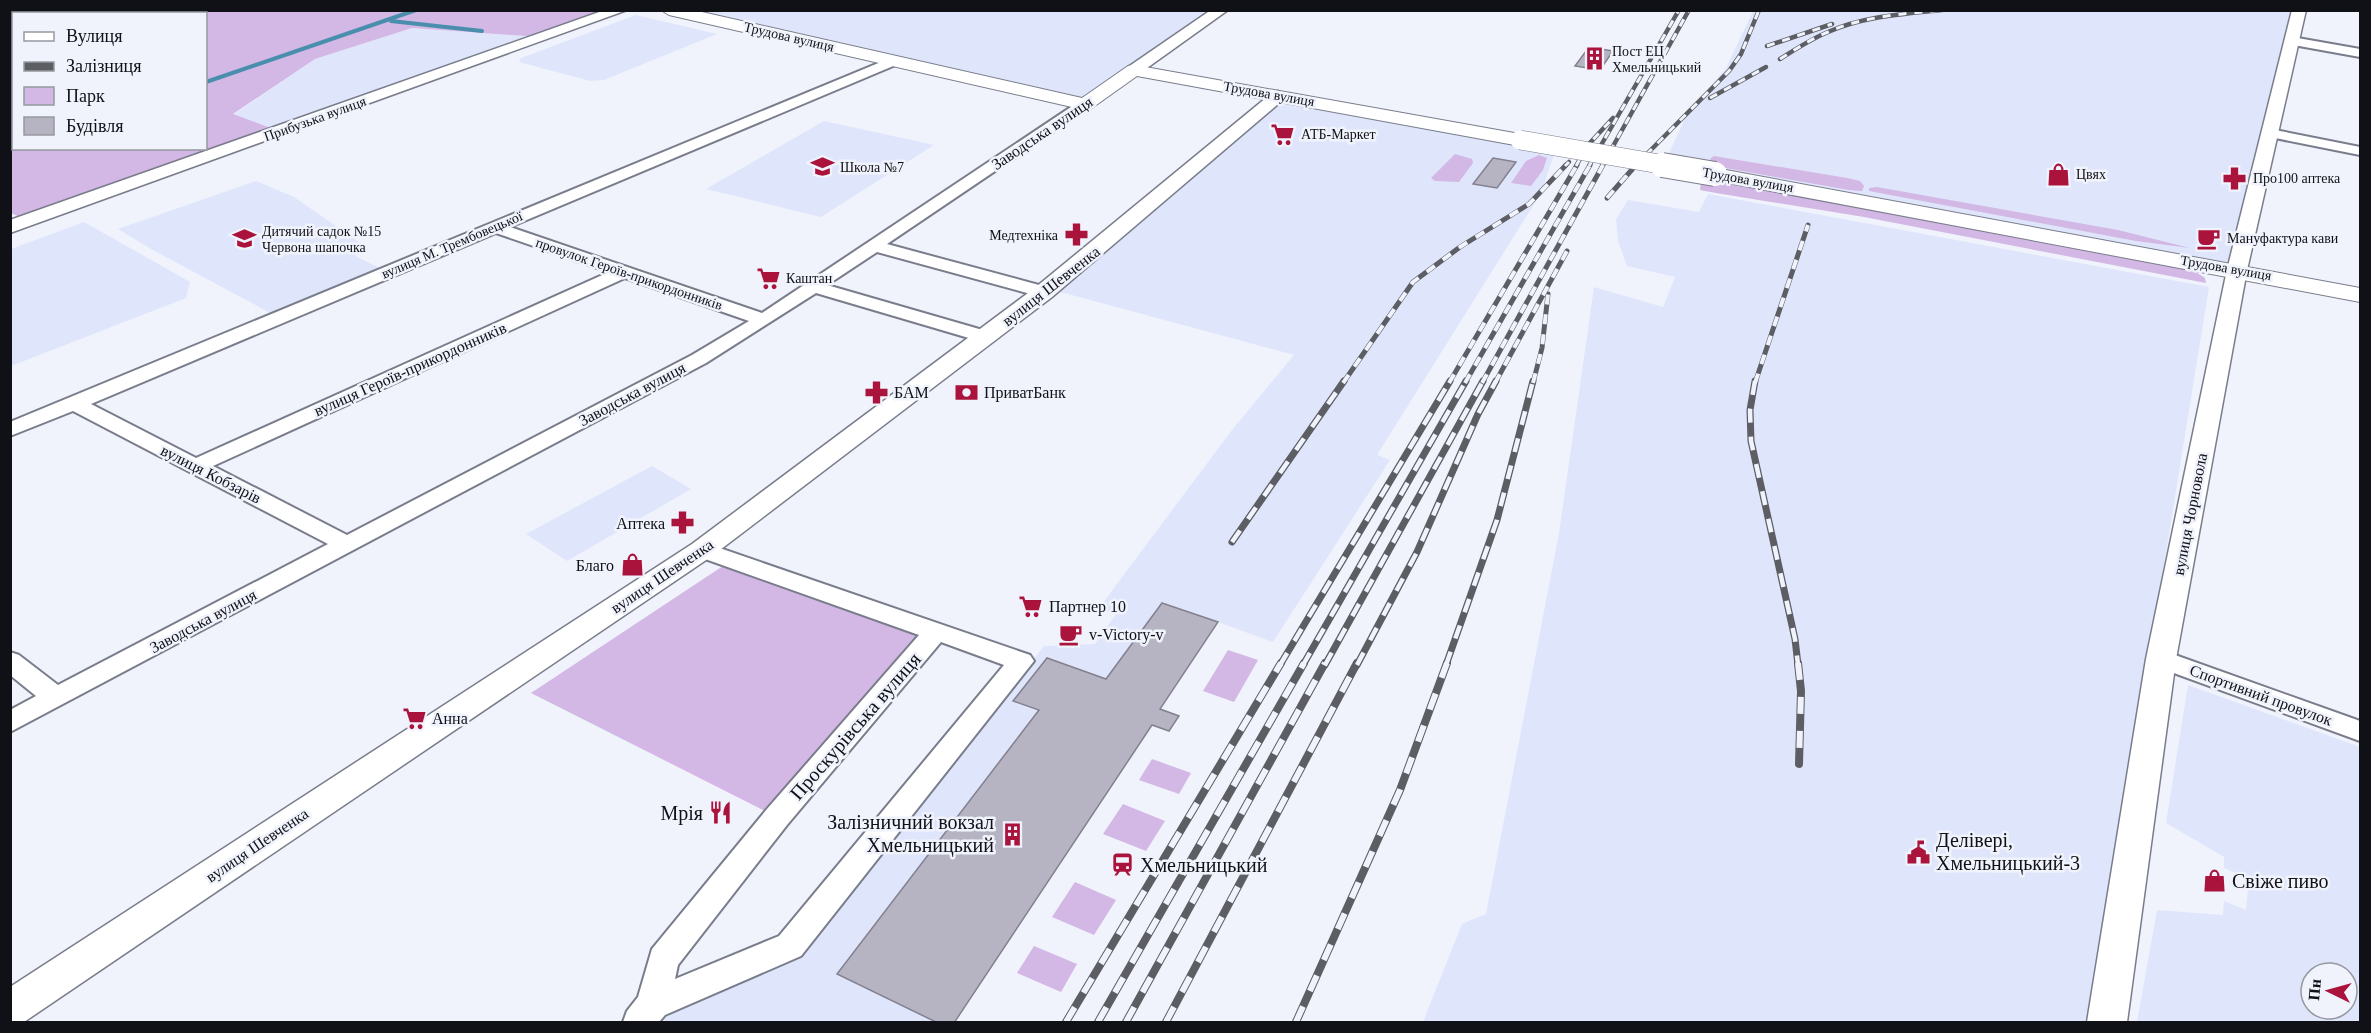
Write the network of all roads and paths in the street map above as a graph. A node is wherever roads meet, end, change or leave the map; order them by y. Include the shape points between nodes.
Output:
1 (620, 10) edge
2 (669, 10) edge
3 (1221, 10) edge
4 (2299, 10) edge
5 (2292, 41) junction
6 (2361, 53) edge
7 (893, 61) junction
8 (1134, 70) junction
9 (1278, 96) junction
10 (1085, 104) junction
11 (2270, 134) junction
12 (2361, 151) edge
13 (10, 226) edge
14 (495, 227) junction
15 (874, 246) junction
16 (2237, 270) junction
17 (624, 272) junction
18 (813, 287) junction
19 (1044, 291) junction
20 (2361, 294) edge
21 (764, 320) junction
22 (986, 337) junction
23 (74, 404) junction
24 (10, 430) edge
25 (196, 466) junction
26 (348, 544) junction
27 (702, 550) junction
28 (936, 632) junction
29 (2161, 659) junction
30 (10, 661) edge
31 (56, 698) junction
32 (10, 722) edge
33 (2361, 731) edge
34 (10, 1009) edge
35 (646, 1013) edge
36 (2107, 1023) edge

1 - 13 street, Прибузька вулиця
2 - 7 main road, Трудова вулиця
3 - 8 street, Заводська вулиця
4 - 5 street, вулиця Чорновола
5 - 6 street
5 - 11 street, вулиця Чорновола
7 - 10 main road, Трудова вулиця
7 - 14 street, вулиця М. Трембовецької
8 - 9 main road, Трудова вулиця
8 - 10 main road, Заводська вулиця
9 - 16 main road, Трудова вулиця, bridge
9 - 19 street, вулиця Шевченка
10 - 15 street, Заводська вулиця
11 - 12 street
11 - 16 street, вулиця Чорновола
14 - 17 street, провулок Героїв-прикордонників
14 - 23 street, вулиця М. Трембовецької
15 - 18 street, Заводська вулиця
15 - 19 street
16 - 20 main road, Трудова вулиця
16 - 29 street, вулиця Чорновола
17 - 21 street, провулок Героїв-прикордонників
17 - 25 street, вулиця Героїв-прикордонників
18 - 21 street, Заводська вулиця
18 - 22 street
19 - 22 street, вулиця Шевченка
21 - 26 street, Заводська вулиця via 699,359
22 - 27 street, вулиця Шевченка
23 - 24 street, вулиця М. Трембовецької
23 - 25 street, вулиця Кобзарів
25 - 26 street, вулиця Кобзарів
26 - 31 street, Заводська вулиця
27 - 28 street, Проскурівська вулиця
27 - 34 street, вулиця Шевченка
28 - 35 street, Проскурівська вулиця via 777,817 663,959
28 - 35 street via 1021,661 790,945
29 - 33 street, Спортивний провулок
29 - 36 street, вулиця Чорновола
30 - 31 street
31 - 32 street, Заводська вулиця

